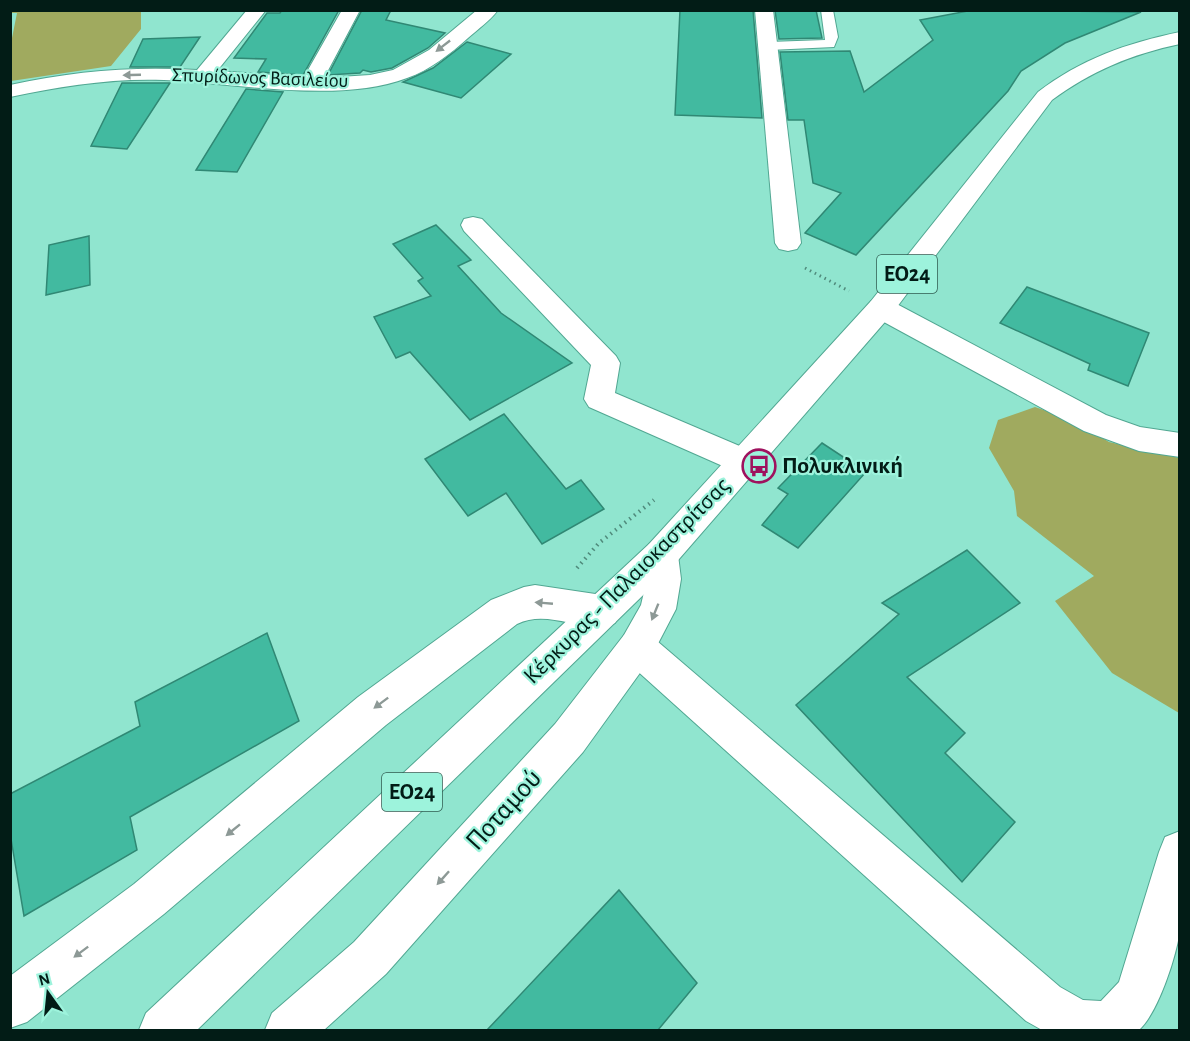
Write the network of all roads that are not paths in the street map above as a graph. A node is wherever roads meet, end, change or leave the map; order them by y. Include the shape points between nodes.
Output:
1 (257, 10) edge
2 (351, 10) edge
3 (489, 10) edge
4 (764, 10) edge
5 (827, 10) edge
6 (1179, 38) edge
7 (769, 46) junction
8 (202, 77) junction
9 (311, 83) junction
10 (10, 91) edge
11 (473, 225) dead end
12 (788, 243) road end
13 (881, 308) junction
14 (1179, 445) edge
15 (744, 462) junction
16 (661, 555) junction
17 (602, 611) junction
18 (637, 647) junction
19 (1179, 852) edge
20 (10, 1005) edge
21 (163, 1030) edge
22 (289, 1030) edge

1 - 8 street
2 - 9 street
3 -> 9 street, Σπυρίδωνος Βασιλείου via 405,72 360,82
4 - 7 street
5 - 7 lane via 830,44
6 - 13 street, Κέρκυρας - Παλαιοκαστρίτσας / ΕΟ24 via 1095,62 1045,96
7 - 12 street
8 - 9 street, Σπυρίδωνος Βασιλείου
8 -> 10 street, Σπυρίδωνος Βασιλείου via 111,76
11 - 15 street via 606,363 599,399
13 - 14 street via 1095,423 1139,439
13 - 15 street, Κέρκυρας - Παλαιοκαστρίτσας / ΕΟ24
15 - 16 street, Κέρκυρας - Παλαιοκαστρίτσας / ΕΟ24
16 - 17 street, Κέρκυρας - Παλαιοκαστρίτσας / ΕΟ24
16 -> 18 street, Ποταμού via 664,579 658,609
17 -> 20 street via 546,602 524,603 504,612 381,704 158,892
17 - 21 street, Κέρκυρας - Παλαιοκαστρίτσας / ΕΟ24
18 - 19 street via 1043,1004 1066,1019 1089,1025 1111,1023 1127,1012 1138,994
18 -> 22 street, Ποταμού via 569,738 370,958

